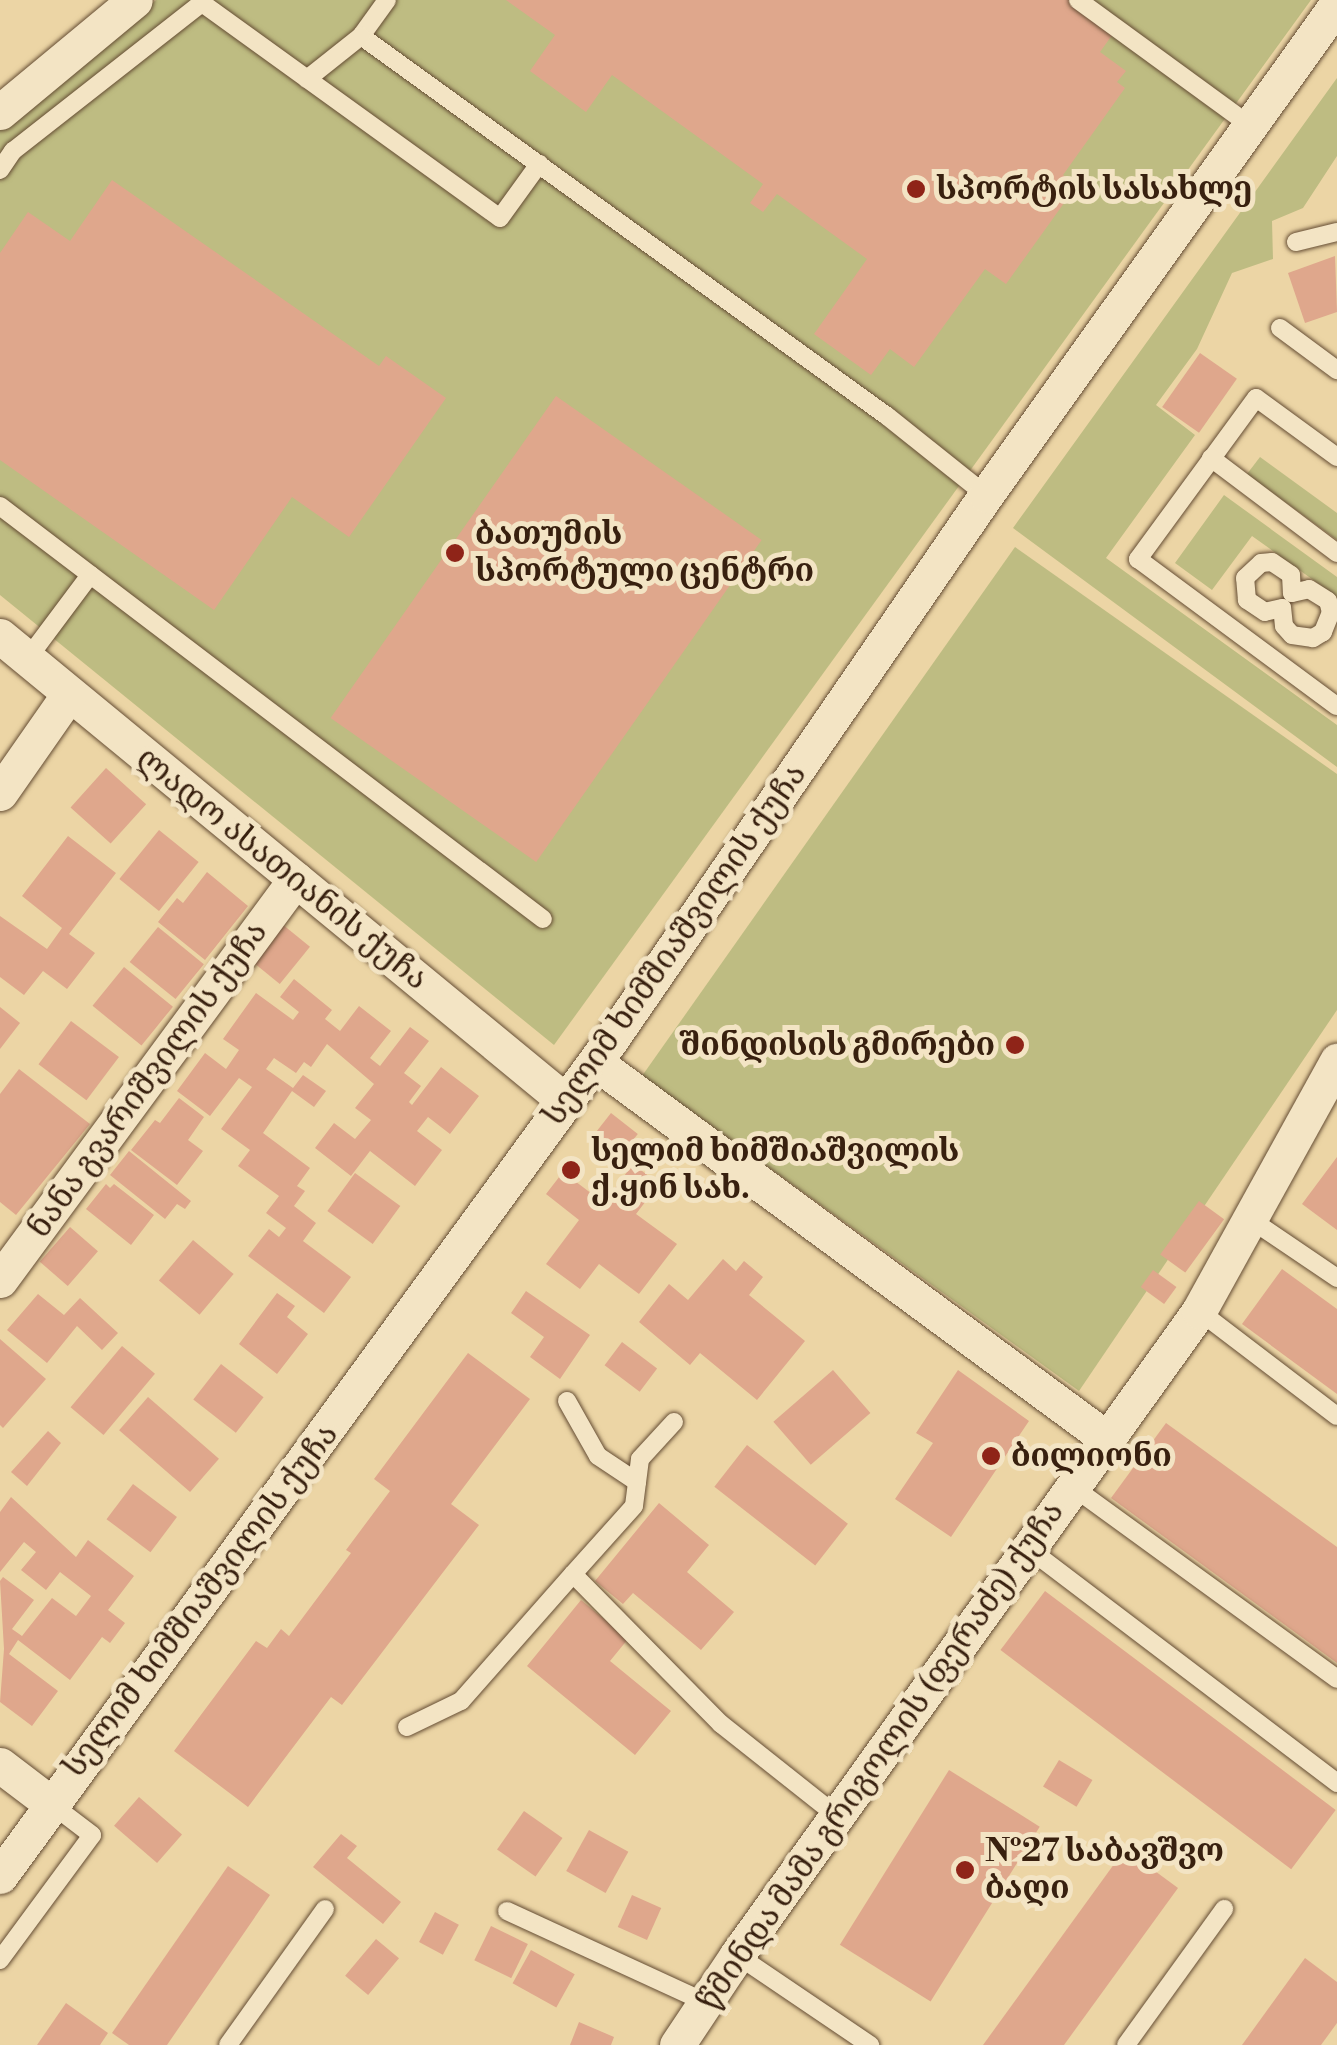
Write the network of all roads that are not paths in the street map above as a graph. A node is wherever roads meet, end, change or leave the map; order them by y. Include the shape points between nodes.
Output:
1 (135, 0) edge
2 (387, 0) edge
3 (1078, 0) edge
4 (1337, 4) edge
5 (361, 36) junction
6 (307, 79) junction
7 (0, 112) edge
8 (1252, 127) junction
9 (539, 164) junction
10 (0, 170) edge
11 (1337, 232) edge
12 (1296, 242) dead end
13 (1280, 328) dead end
14 (1337, 370) edge
15 (1337, 457) edge
16 (1211, 458) junction
17 (986, 495) junction
18 (0, 506) edge
19 (1337, 553) edge
20 (90, 575) junction
21 (0, 636) edge
22 (1330, 637) edge
23 (28, 658) junction
24 (69, 694) junction
25 (1335, 700) edge
26 (0, 792) edge
27 (296, 880) junction
28 (543, 920) dead end
29 (1337, 1061) edge
30 (595, 1062) junction
31 (565, 1101) junction
32 (1250, 1219) junction
33 (1337, 1278) edge
34 (0, 1280) edge
35 (1200, 1310) junction
36 (567, 1400) dead end
37 (1337, 1416) edge
38 (674, 1422) dead end
39 (1106, 1438) junction
40 (637, 1482) junction
41 (1073, 1486) junction
42 (1030, 1549) junction
43 (573, 1574) junction
44 (1337, 1680) edge
45 (407, 1728) dead end
46 (0, 1765) edge
47 (1337, 1783) edge
48 (50, 1804) junction
49 (836, 1816) junction
50 (0, 1876) edge
51 (1224, 1909) dead end
52 (325, 1910) dead end
53 (507, 1911) dead end
54 (736, 1954) junction
55 (0, 1960) edge
56 (705, 2002) junction
57 (228, 2045) edge
58 (677, 2045) edge
59 (870, 2045) edge
60 (1126, 2045) edge

1 - 7 street
2 - 5 lane
3 - 8 lane
4 - 8 street, სელიმ ხიმშიაშვილის ქუჩა
5 - 6 lane
5 - 9 lane
6 - 9 lane via 500,218
6 - 10 lane via 202,3 13,151
8 - 17 street, სელიმ ხიმშიაშვილის ქუჩა
9 - 17 lane
11 - 12 lane
13 - 14 lane
15 - 16 lane via 1256,398
16 - 19 lane
16 - 25 lane via 1138,558
17 - 30 street, სელიმ ხიმშიაშვილის ქუჩა
18 - 20 lane
20 - 23 lane
20 - 28 lane
21 - 23 street, ლადო ასათიანის ქუჩა
22 - 22 lane via 1292,634 1284,626 1287,600 1310,589 1328,601
23 - 24 street, ლადო ასათიანის ქუჩა
24 - 26 street
24 - 27 street, ლადო ასათიანის ქუჩა
27 - 31 street, ლადო ასათიანის ქუჩა
27 - 34 street, ნანა გვარიშვილის ქუჩა
29 - 32 street, წმინდა მამა გრიგოლის (ფერაძე) ქუჩა
30 - 31 street, სელიმ ხიმშიაშვილის ქუჩა
30 - 39 street
31 - 48 street, სელიმ ხიმშიაშვილის ქუჩა
32 - 33 lane
32 - 35 street, წმინდა მამა გრიგოლის (ფერაძე) ქუჩა
35 - 37 lane
35 - 39 street, წმინდა მამა გრიგოლის (ფერაძე) ქუჩა
36 - 40 lane via 598,1456
38 - 40 lane via 640,1459
39 - 41 street, წმინდა მამა გრიგოლის (ფერაძე) ქუჩა
40 - 43 lane via 634,1506
41 - 42 street, წმინდა მამა გრიგოლის (ფერაძე) ქუჩა
41 - 44 lane
42 - 47 lane
42 - 49 street, წმინდა მამა გრიგოლის (ფერაძე) ქუჩა
43 - 45 lane via 461,1702
43 - 49 lane via 721,1724
46 - 48 street
48 - 50 street, სელიმ ხიმშიაშვილის ქუჩა
48 - 55 lane via 92,1836
49 - 54 street, წმინდა მამა გრიგოლის (ფერაძე) ქუჩა
51 - 60 lane
52 - 57 lane
53 - 56 lane
54 - 56 street, წმინდა მამა გრიგოლის (ფერაძე) ქუჩა
54 - 59 lane
56 - 58 street, წმინდა მამა გრიგოლის (ფერაძე) ქუჩა

